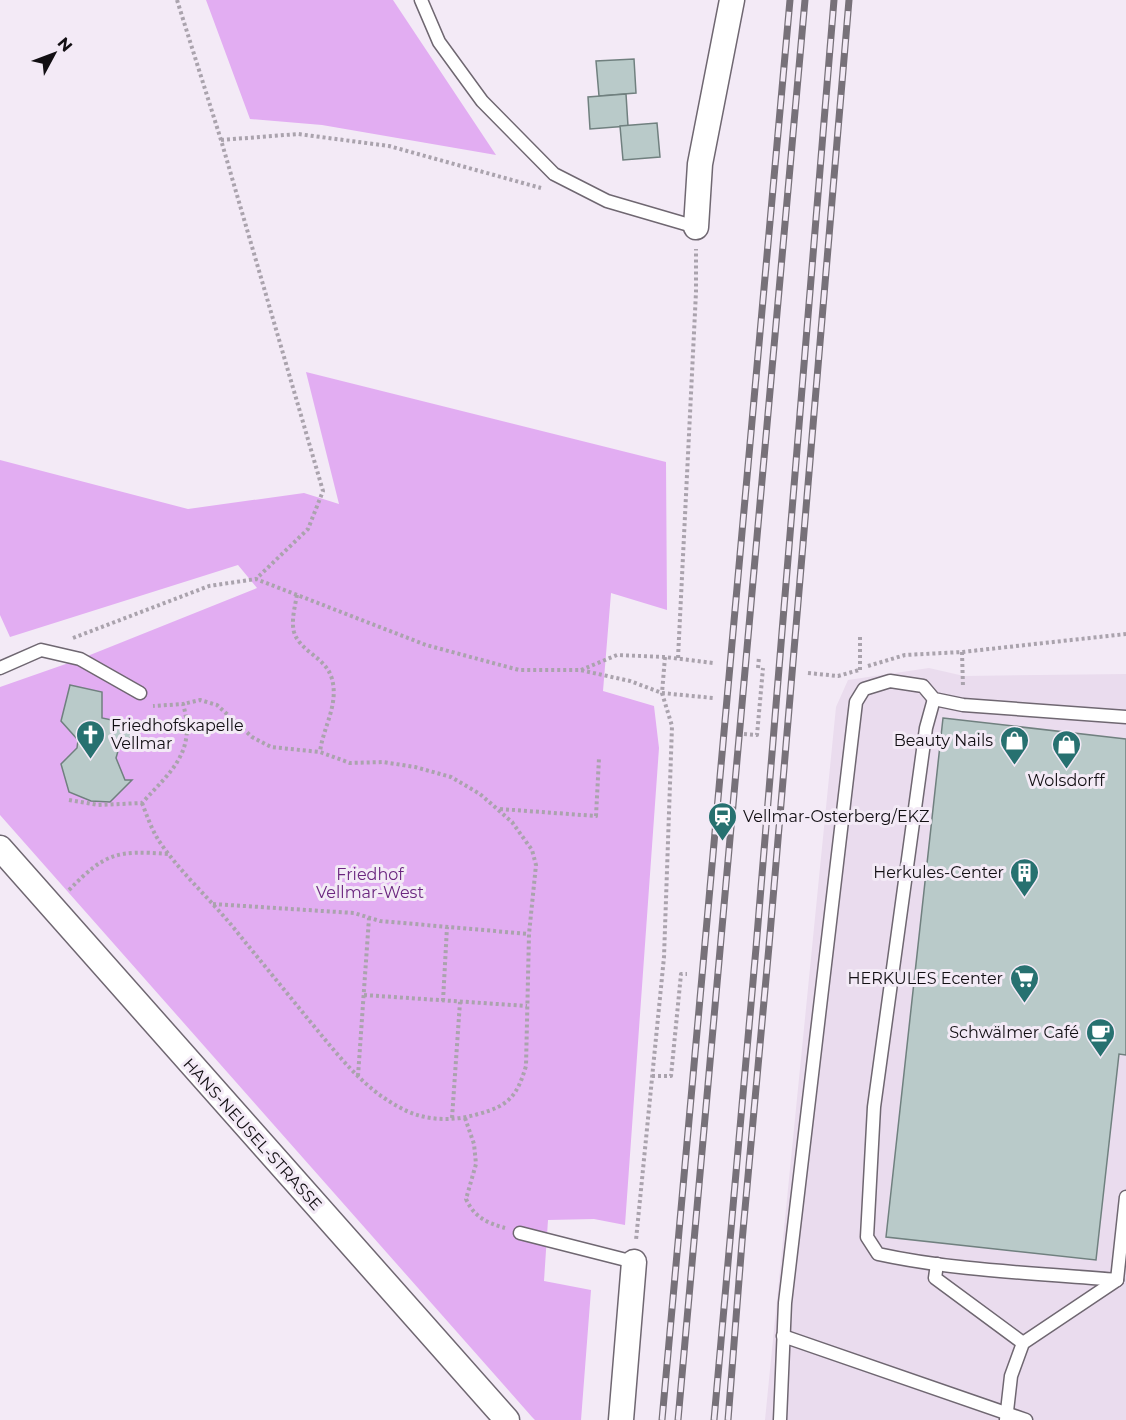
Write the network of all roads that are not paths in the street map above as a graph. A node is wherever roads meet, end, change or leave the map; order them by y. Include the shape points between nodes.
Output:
1 (421, 0) edge
2 (732, 0) edge
3 (696, 227) joint
4 (0, 668) edge
5 (140, 693) road end
6 (934, 699) junction
7 (1126, 717) edge
8 (0, 848) edge
9 (1126, 1197) edge
10 (520, 1233) road end
11 (634, 1262) joint
12 (937, 1264) junction
13 (1117, 1280) junction
14 (783, 1336) junction
15 (1023, 1343) junction
16 (1006, 1417) edge
17 (507, 1420) edge
18 (621, 1420) edge
19 (780, 1420) edge
20 (1026, 1420) edge

1 - 3 lane via 439,42 482,101 554,174 607,201
2 - 3 street via 700,164
4 - 5 lane via 40,650 81,659
6 - 7 lane via 963,705
6 - 12 lane via 926,728 874,1107 867,1238 879,1254
6 - 14 lane via 923,686 890,681 864,689 856,702
8 - 17 street, HANS-NEUSEL-STRASSE
9 - 13 lane
10 - 11 lane
11 - 18 street
12 - 13 lane
12 - 15 lane via 935,1278
13 - 15 lane
14 - 16 lane
14 - 19 lane
15 - 16 lane via 1011,1376
16 - 20 lane

